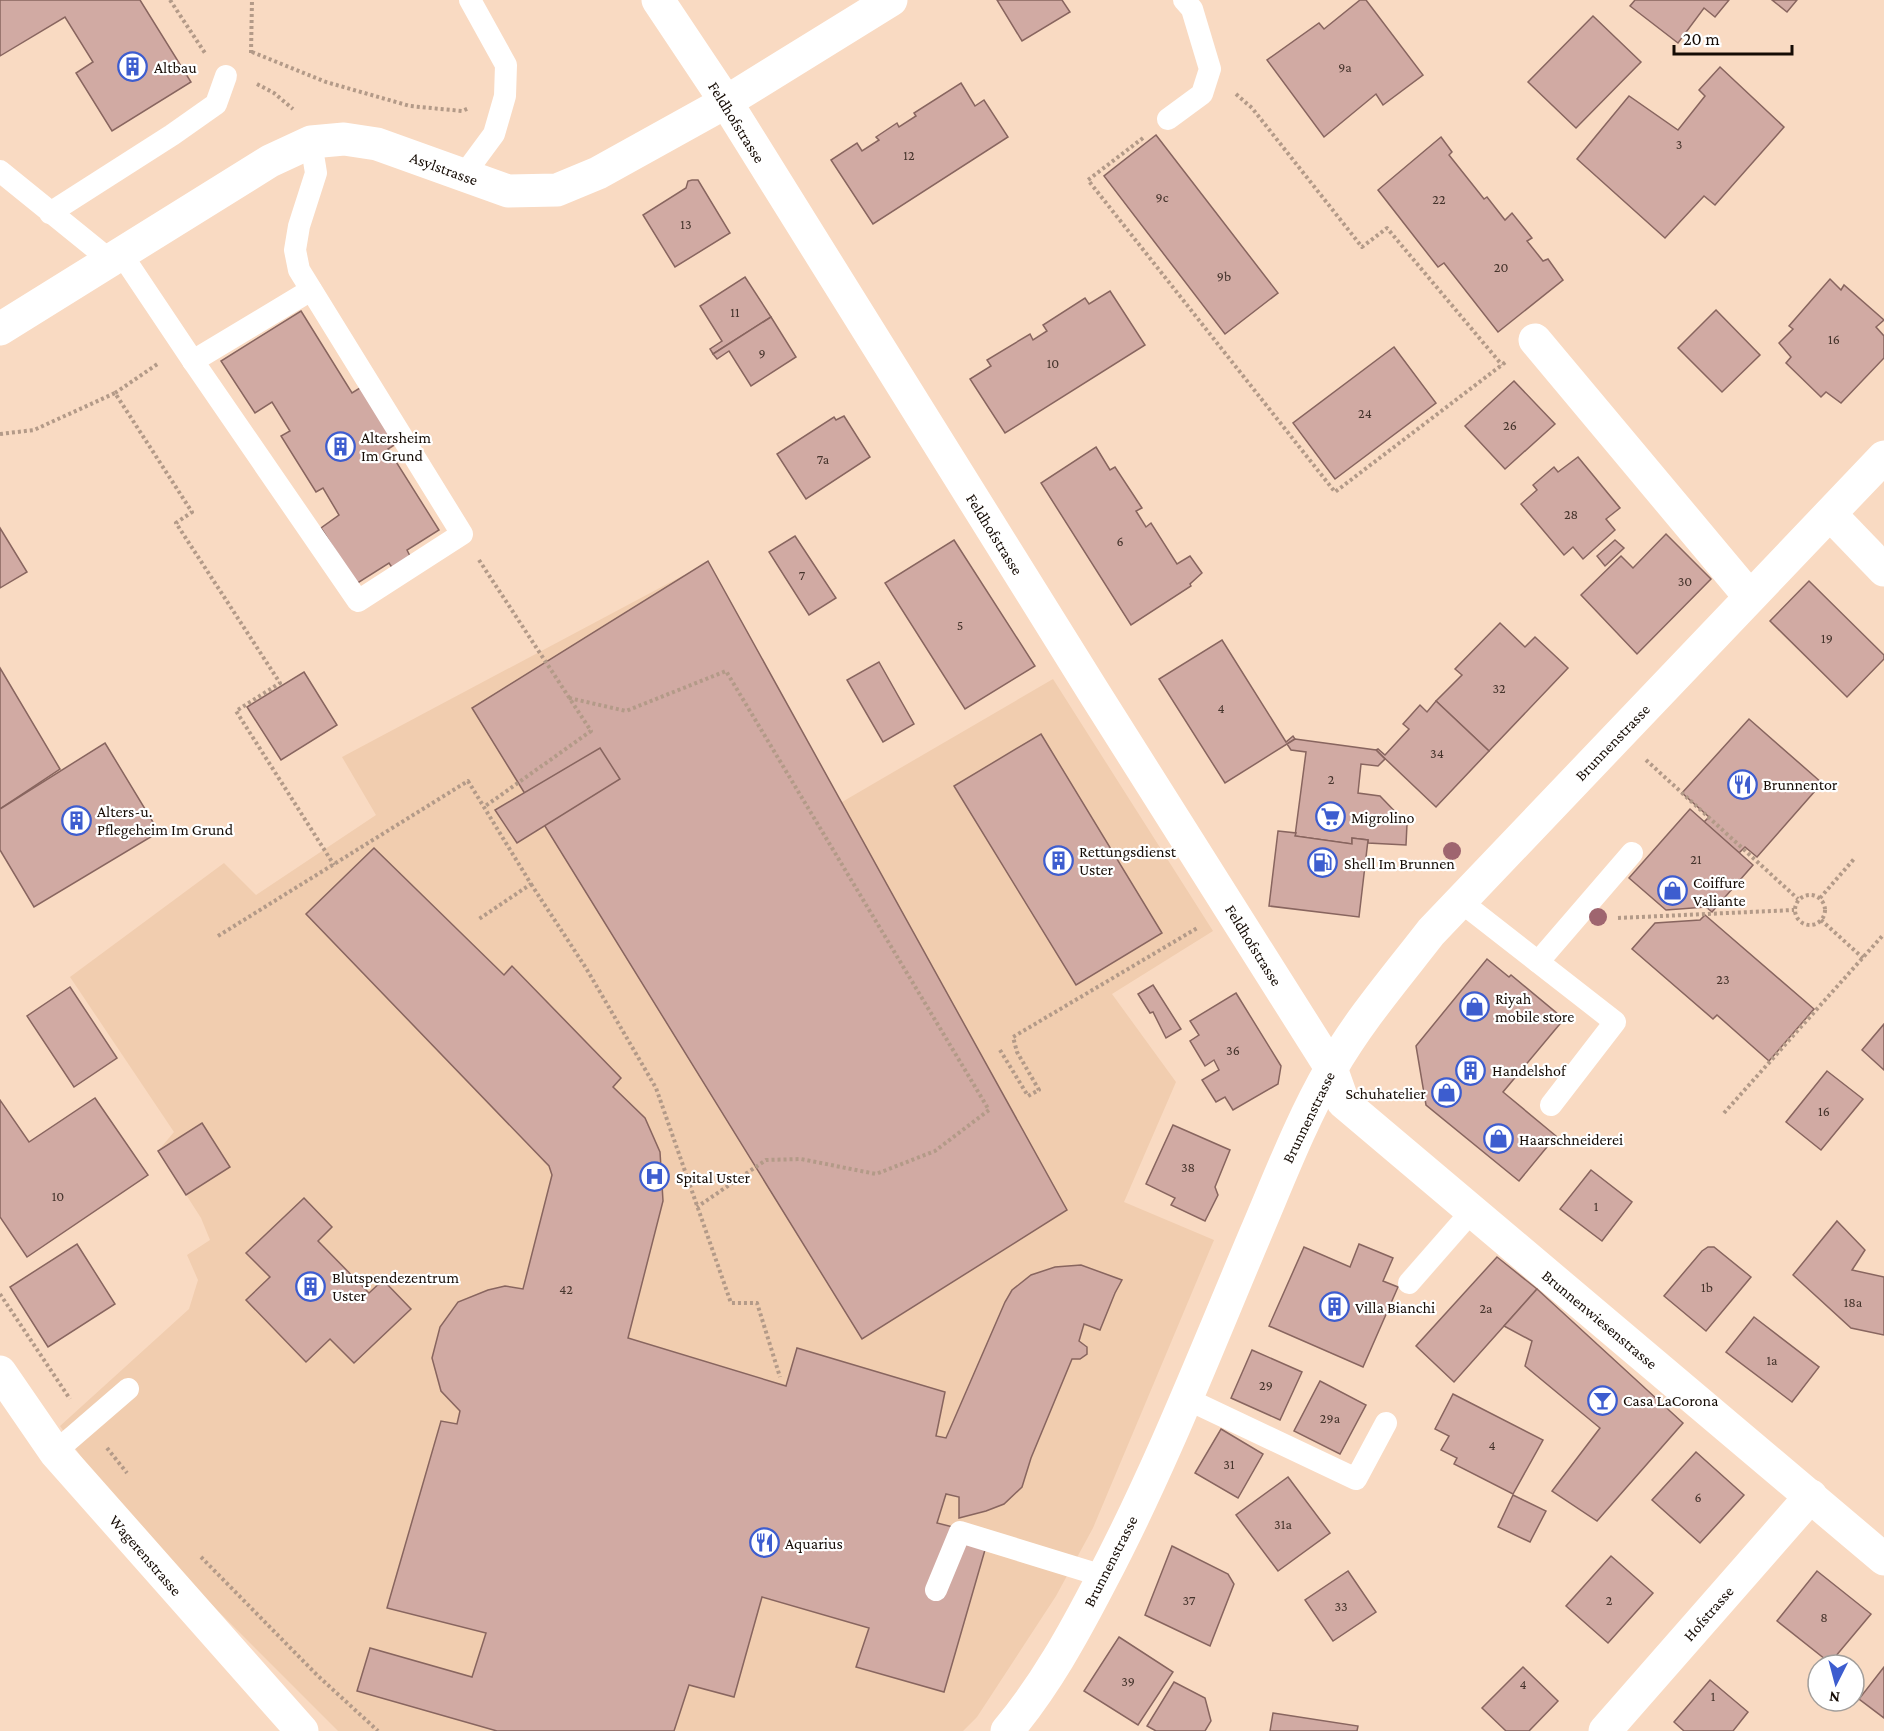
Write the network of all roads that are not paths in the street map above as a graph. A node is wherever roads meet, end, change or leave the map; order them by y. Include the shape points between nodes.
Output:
1 (470, 0) edge
2 (658, 0) edge
3 (891, 0) edge
4 (1184, 0) edge
5 (226, 76) road end
6 (726, 102) junction
7 (1168, 119) road end
8 (311, 142) junction
9 (0, 171) edge
10 (463, 176) junction
11 (50, 213) junction
12 (117, 258) junction
13 (311, 290) junction
14 (0, 329) edge
15 (1535, 339) road end
16 (188, 354) junction
17 (1884, 457) edge
18 (1830, 514) junction
19 (1884, 570) edge
20 (1750, 597) junction
21 (1632, 853) dead end
22 (1460, 901) junction
23 (1538, 962) junction
24 (1331, 1068) junction
25 (1551, 1105) dead end
26 (1472, 1211) junction
27 (1408, 1283) dead end
28 (0, 1372) edge
29 (128, 1389) dead end
30 (1185, 1398) junction
31 (1386, 1423) dead end
32 (55, 1452) junction
33 (1811, 1496) junction
34 (1884, 1559) edge
35 (1103, 1576) junction
36 (936, 1590) dead end
37 (302, 1731) edge
38 (1007, 1731) edge
39 (1605, 1731) edge

1 - 10 lane via 506,65 505,96 494,134
2 - 6 street, Feldhofstrasse
3 - 6 street, Asylstrasse
4 - 7 lane via 1192,9 1210,69 1202,94
5 - 11 lane via 216,104
6 - 10 street, Asylstrasse via 598,173 557,190 508,191
6 - 24 street, Feldhofstrasse
8 - 10 street, Asylstrasse via 344,139 377,144
8 - 12 street, Asylstrasse via 270,161
8 - 13 lane via 316,173 299,226 296,250 299,270
9 - 11 lane
11 - 12 lane
12 - 14 street, Asylstrasse
12 - 16 lane
13 - 16 lane
13 - 16 lane via 462,534 358,601
15 - 20 street
17 - 18 street, Brunnenstrasse
18 - 19 street
18 - 20 street, Brunnenstrasse
20 - 22 street, Brunnenstrasse
21 - 23 lane
22 - 23 lane
22 - 24 street, Brunnenstrasse via 1424,940
23 - 25 lane via 1615,1022
24 - 26 street, Brunnenwiesenstrasse via 1343,1102
24 - 30 street, Brunnenstrasse via 1293,1146
26 - 27 lane
26 - 33 street, Brunnenwiesenstrasse
28 - 32 street, Wagerenstrasse
29 - 32 lane
30 - 31 lane via 1356,1479
30 - 35 street, Brunnenstrasse
32 - 37 street, Wagerenstrasse
33 - 34 street, Brunnenwiesenstrasse
33 - 39 street, Hofstrasse
35 - 36 lane via 960,1532
35 - 38 street, Brunnenstrasse via 1080,1622 1027,1707

